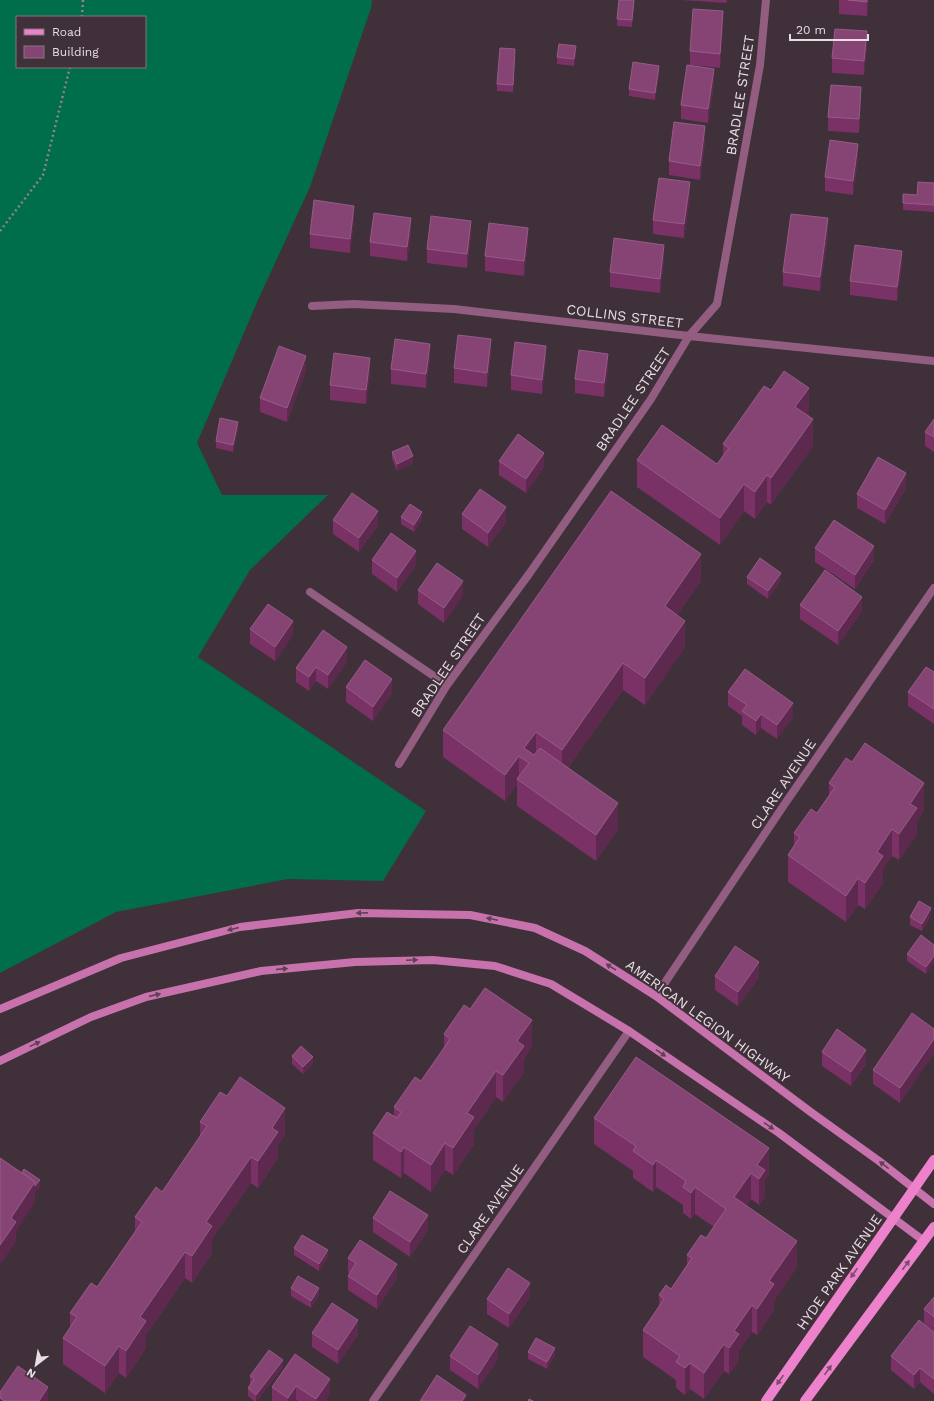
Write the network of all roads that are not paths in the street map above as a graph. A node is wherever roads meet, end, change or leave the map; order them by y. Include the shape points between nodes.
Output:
1 (766, 0) edge
2 (312, 306) dead end
3 (689, 336) junction
4 (934, 361) edge
5 (934, 588) edge
6 (310, 592) dead end
7 (447, 685) junction
8 (399, 764) dead end
9 (656, 996) junction
10 (0, 1009) edge
11 (629, 1031) junction
12 (0, 1061) edge
13 (934, 1160) edge
14 (915, 1189) junction
15 (934, 1204) edge
16 (894, 1219) junction
17 (934, 1227) edge
18 (924, 1241) junction
19 (373, 1401) edge
20 (766, 1401) edge
21 (805, 1401) edge

1 - 3 street, BRADLEE STREET via 760,65 717,304
2 - 3 street, COLLINS STREET via 354,304 454,309
3 - 4 street, COLLINS STREET
3 - 7 street, BRADLEE STREET via 651,399
5 - 9 street, CLARE AVENUE
6 - 7 street
7 - 8 street, BRADLEE STREET
9 -> 10 main road, AMERICAN LEGION HIGHWAY via 585,951 535,928 470,915 358,913 240,927 121,958
14 -> 9 main road, AMERICAN LEGION HIGHWAY
12 -> 11 main road via 91,1017 146,997 260,970 355,962 433,960 495,966 551,984
11 -> 16 main road via 779,1133
11 - 19 street, CLARE AVENUE
13 - 14 main road, HYDE PARK AVENUE
14 - 15 main road, AMERICAN LEGION HIGHWAY
14 - 16 main road, HYDE PARK AVENUE
16 - 18 main road
16 -> 20 main road, HYDE PARK AVENUE
17 - 18 main road
21 -> 18 main road

